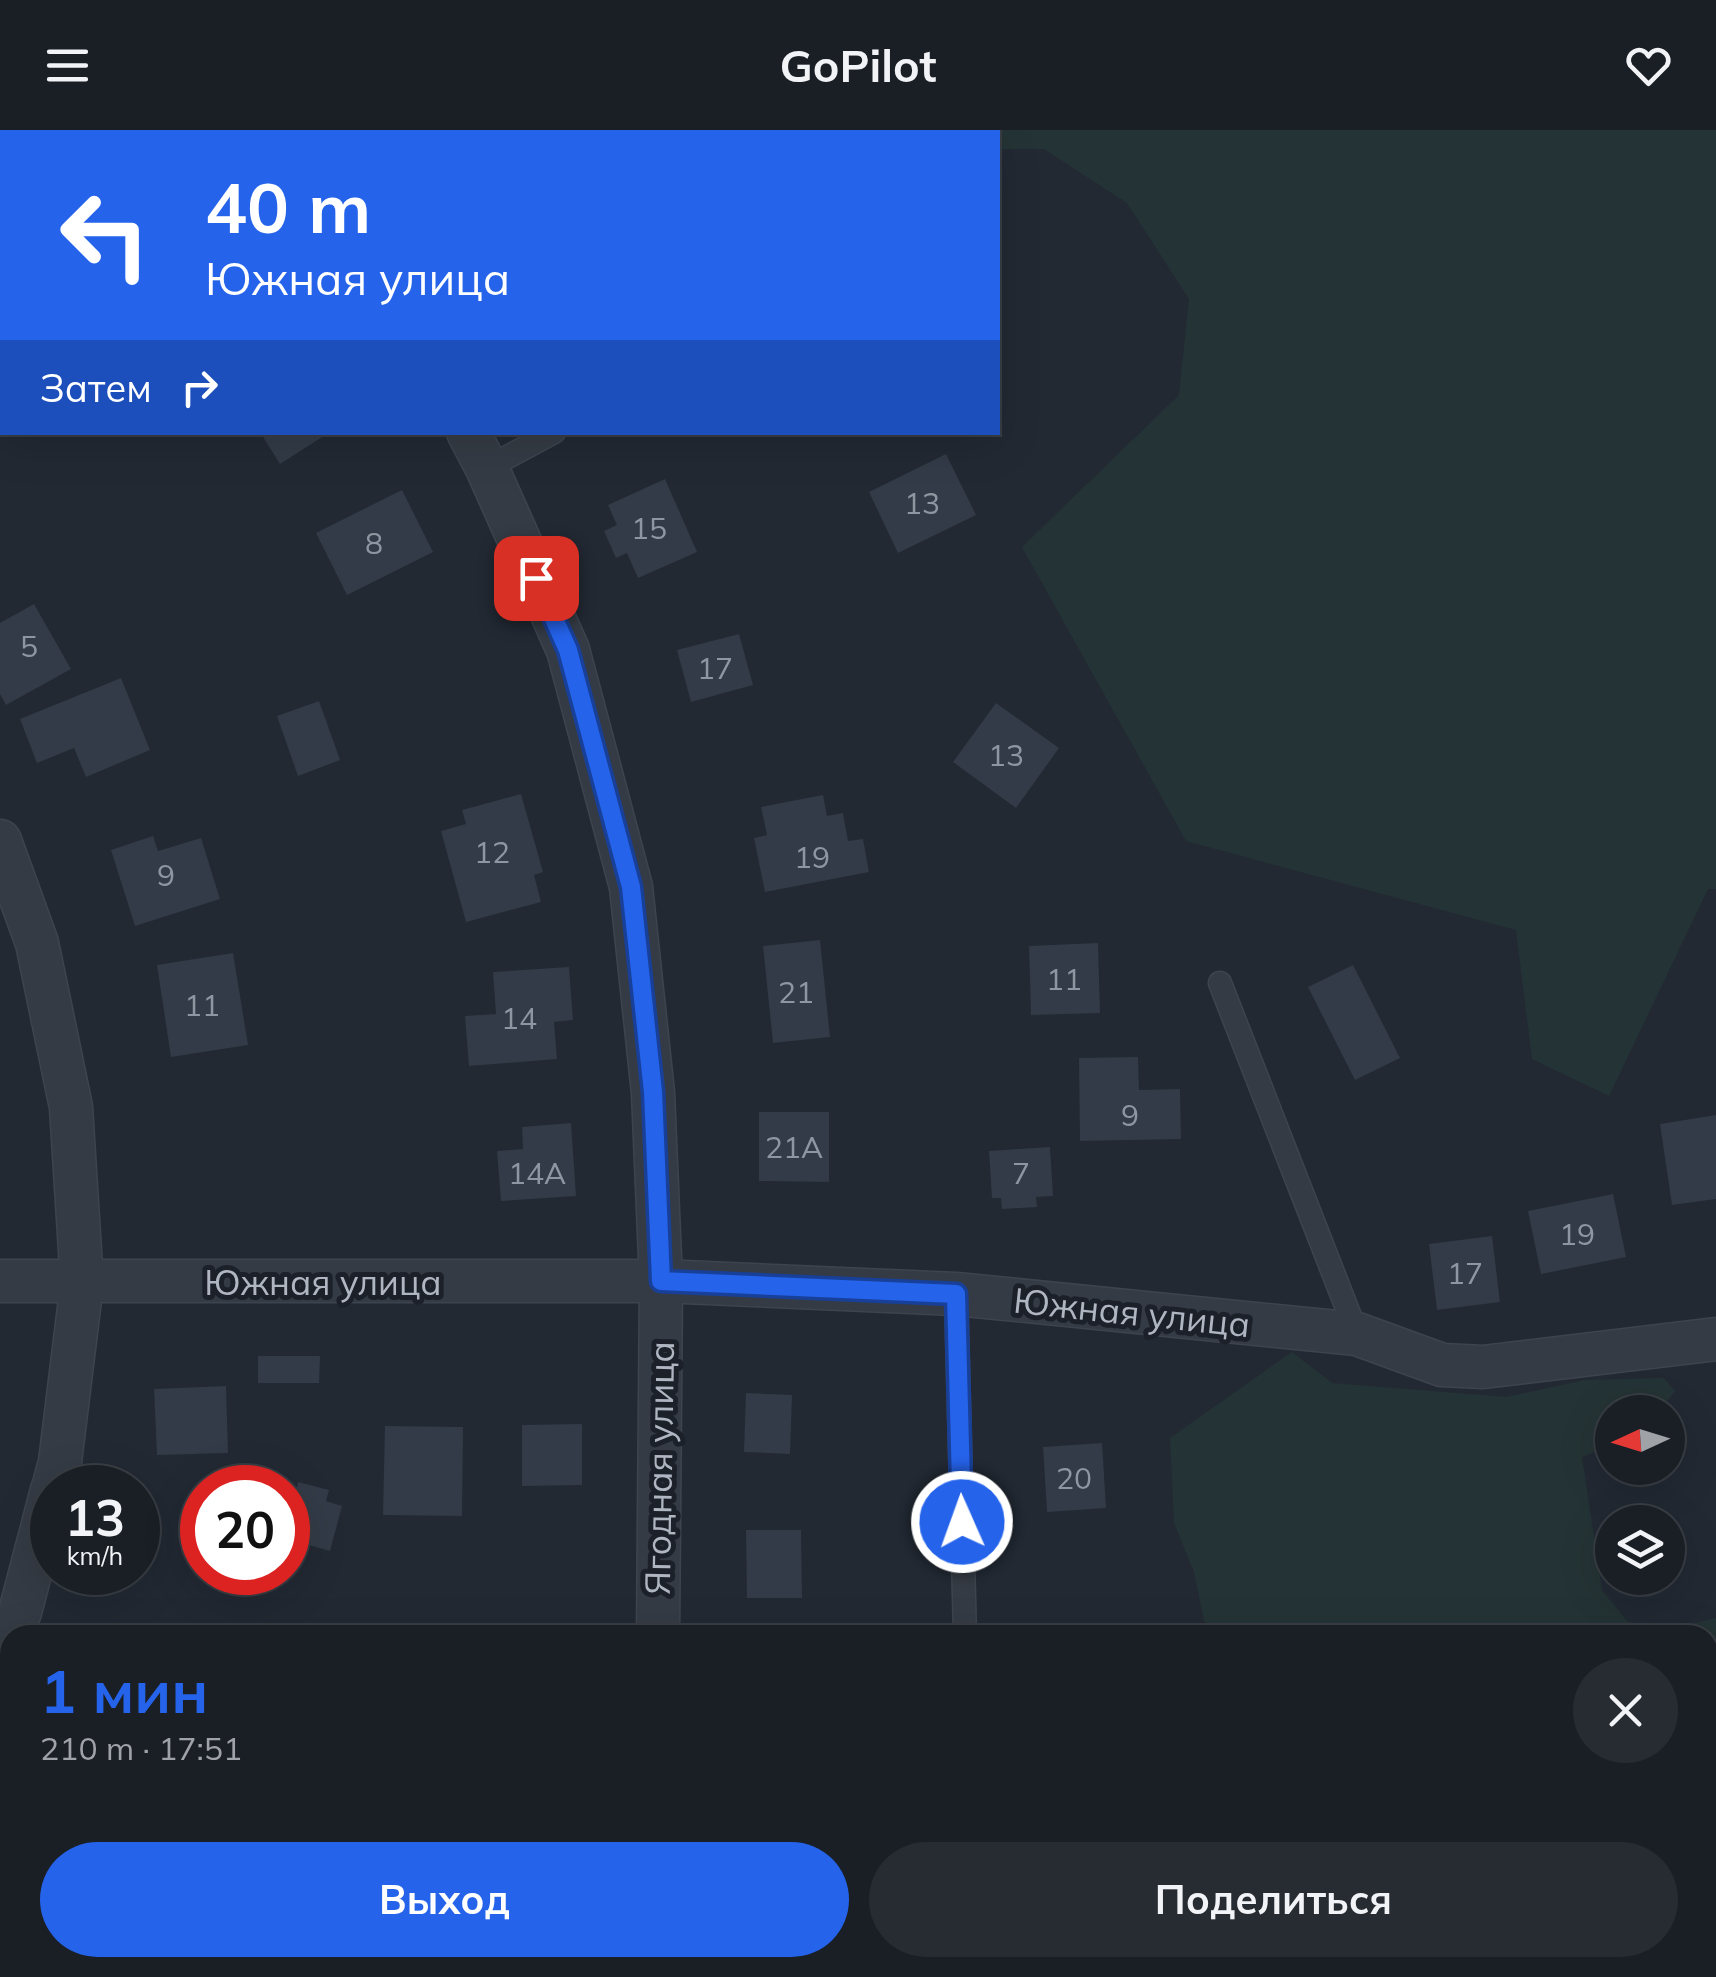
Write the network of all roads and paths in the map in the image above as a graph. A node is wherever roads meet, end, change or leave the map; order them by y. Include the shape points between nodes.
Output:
1 (541, 435) edge
2 (477, 450) edge
3 (0, 841) edge
4 (1220, 983) dead end
5 (0, 1281) edge
6 (661, 1281) junction
7 (82, 1282) junction
8 (956, 1294) junction
9 (1358, 1334) junction
10 (1716, 1339) edge
11 (59, 1465) edge
12 (30, 1575) edge
13 (14, 1625) edge
14 (658, 1625) edge
15 (965, 1625) edge

1 - 2 lane
2 - 6 street, Ягодная улица via 568,650 631,887 653,1092
3 - 7 street via 37,942 71,1107
4 - 9 lane
5 - 7 street, Южная улица
6 - 7 street, Южная улица
6 - 8 street, Южная улица
6 - 14 street, Ягодная улица
7 - 11 street
8 - 9 street, Южная улица
8 - 15 lane
9 - 10 street, Южная улица via 1442,1365 1482,1367
12 - 13 street

